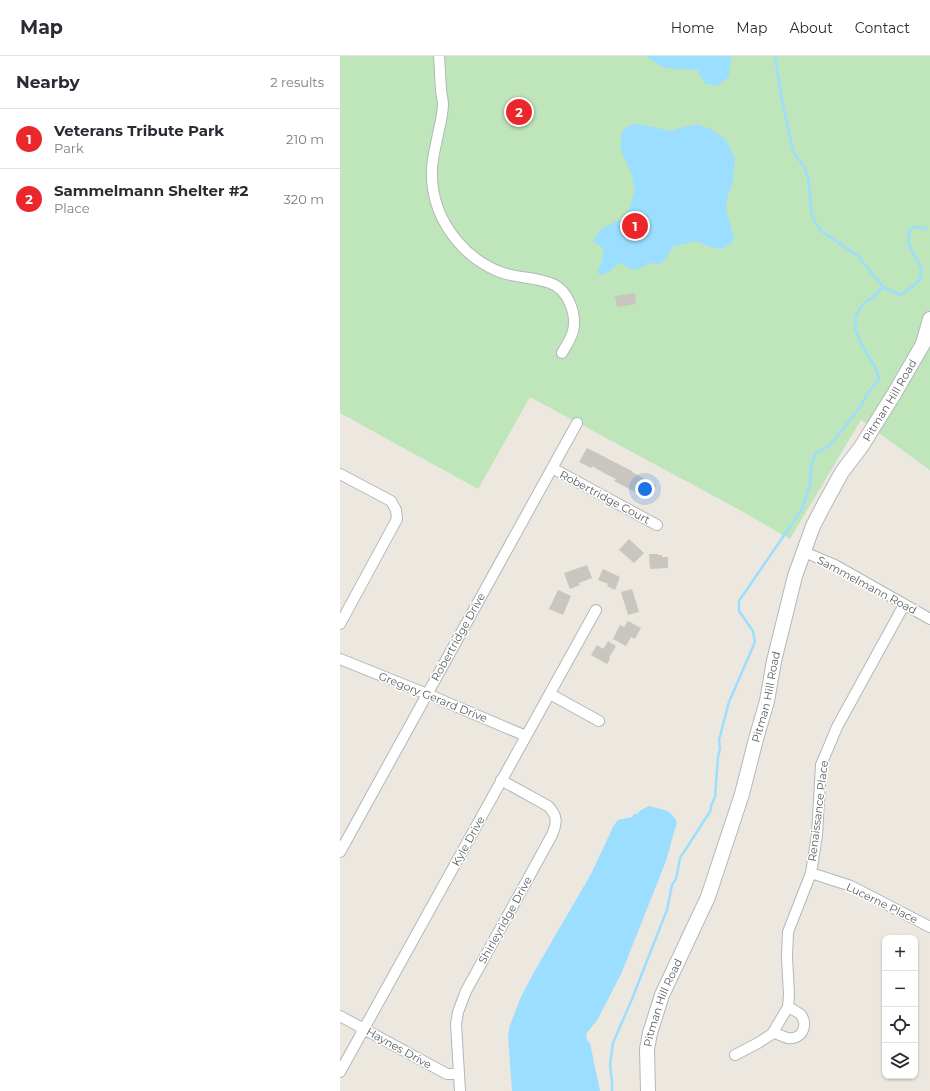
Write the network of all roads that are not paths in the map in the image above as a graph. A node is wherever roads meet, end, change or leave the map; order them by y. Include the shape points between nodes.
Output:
1 (439, 56) edge
2 (930, 319) edge
3 (562, 353) dead end
4 (577, 423) dead end
5 (552, 468) junction
6 (340, 474) edge
7 (657, 525) dead end
8 (804, 552) junction
9 (904, 605) junction
10 (596, 610) dead end
11 (930, 619) edge
12 (340, 624) edge
13 (340, 659) edge
14 (427, 694) junction
15 (550, 694) junction
16 (599, 721) dead end
17 (526, 736) junction
18 (501, 780) junction
19 (340, 852) edge
20 (810, 873) junction
21 (930, 927) edge
22 (788, 1007) junction
23 (340, 1016) edge
24 (364, 1029) junction
25 (773, 1032) junction
26 (735, 1055) dead end
27 (340, 1072) edge
28 (459, 1074) junction
29 (460, 1091) edge
30 (648, 1091) edge

1 - 3 street via 443,104 432,169 435,199 440,214 459,243 487,266 518,277 552,283 561,289 572,308 574,320 573,332
2 - 8 main road, Pitman Hill Road via 923,344 861,447 842,472 813,526
4 - 5 street, Robertridge Drive
5 - 7 street, Robertridge Court
5 - 14 street, Robertridge Drive
6 - 12 street via 391,501 397,519
8 - 9 street, Sammelmann Road via 835,565
8 - 30 main road, Pitman Hill Road via 795,576 767,701 742,794 708,897 662,995 650,1033 647,1050
9 - 11 street, Sammelmann Road
9 - 20 street, Renaissance Place via 836,727 824,756 820,774 817,835
10 - 15 street, Kyle Drive
13 - 14 street, Gregory Gerard Drive
14 - 17 street, Gregory Gerard Drive
14 - 19 street, Robertridge Drive
15 - 16 street
15 - 17 street, Kyle Drive
17 - 18 street, Kyle Drive
18 - 24 street, Kyle Drive
18 - 28 street, Shirleyridge Drive via 548,806 556,819 555,827 462,1001 456,1024
20 - 21 street, Lucerne Place via 851,886
20 - 22 street, Renaissance Place via 788,932
22 - 25 street, Renaissance Place
22 - 25 street via 801,1015 805,1023 804,1030 795,1038
23 - 24 street, Haynes Drive
24 - 27 street, Kyle Drive
24 - 28 street, Haynes Drive via 447,1074
25 - 26 street, Renaissance Place via 758,1044
28 - 29 street, Shirleyridge Drive

